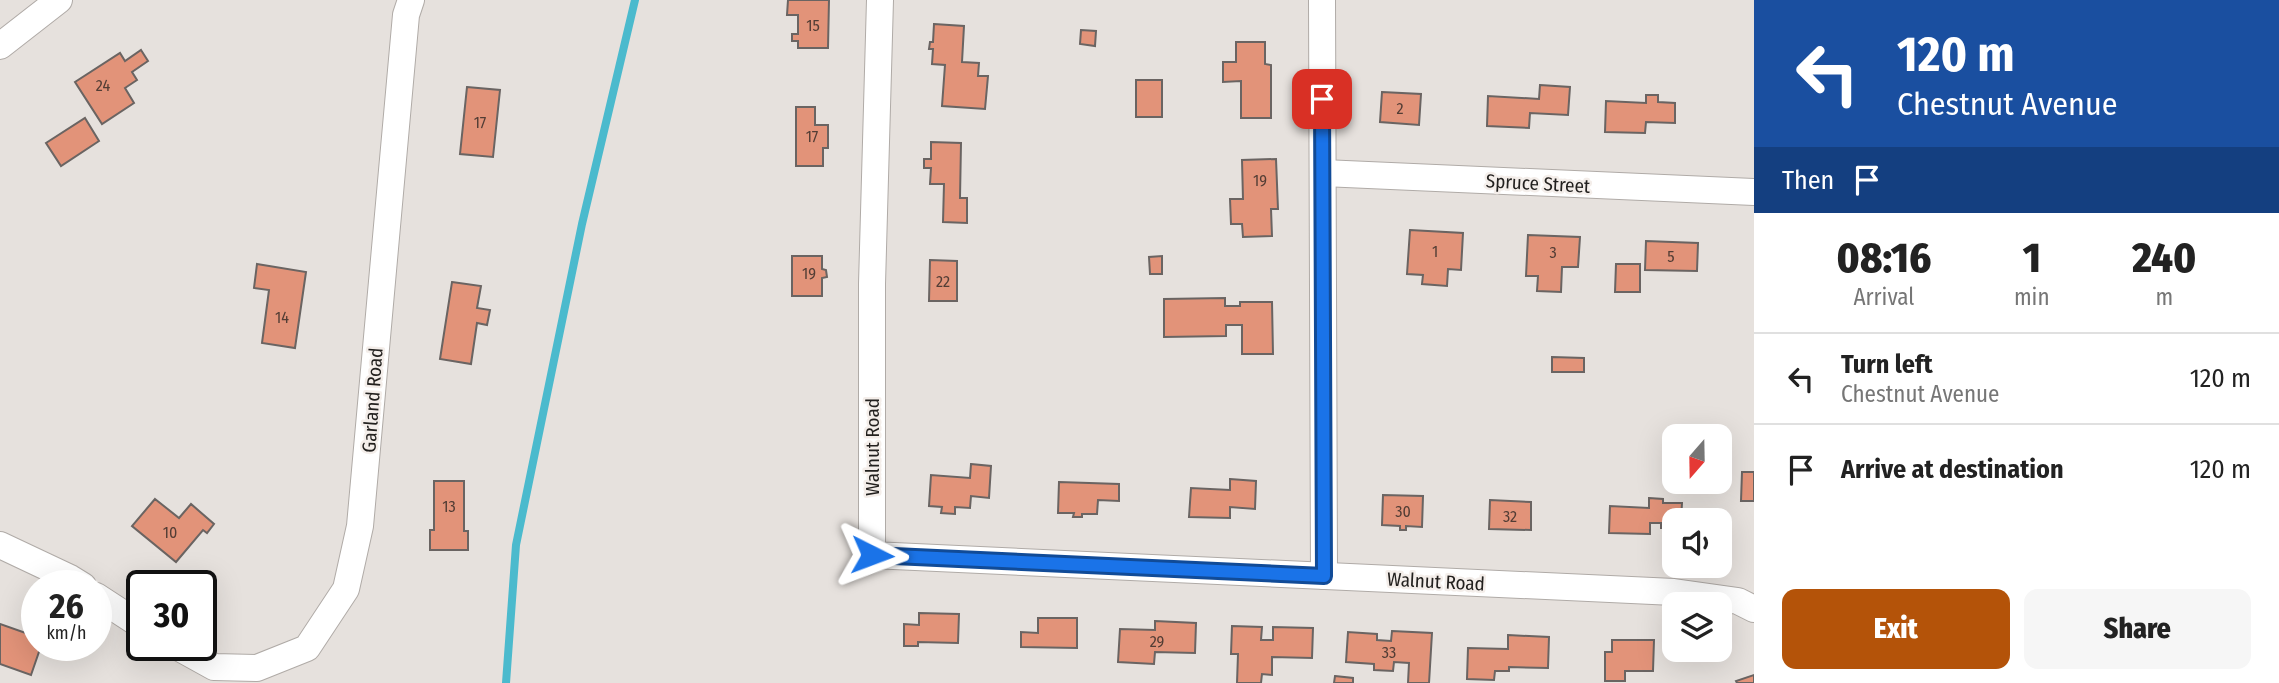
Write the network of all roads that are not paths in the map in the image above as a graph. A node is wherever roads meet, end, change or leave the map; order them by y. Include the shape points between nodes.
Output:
1 (59, 0) edge
2 (411, 0) edge
3 (880, 0) edge
4 (1322, 0) edge
5 (0, 46) edge
6 (1323, 173) junction
7 (1754, 192) edge
8 (0, 545) edge
9 (53, 570) edge
10 (1324, 576) junction
11 (1754, 609) edge
12 (203, 661) edge

1 - 5 street
2 - 12 street, Garland Road via 363,501 346,589 307,649 257,668 214,667
3 - 10 street, Walnut Road via 872,284 872,555
4 - 6 street
6 - 7 street, Spruce Street
6 - 10 street
8 - 9 street
10 - 11 street, Walnut Road via 1674,592 1738,601

